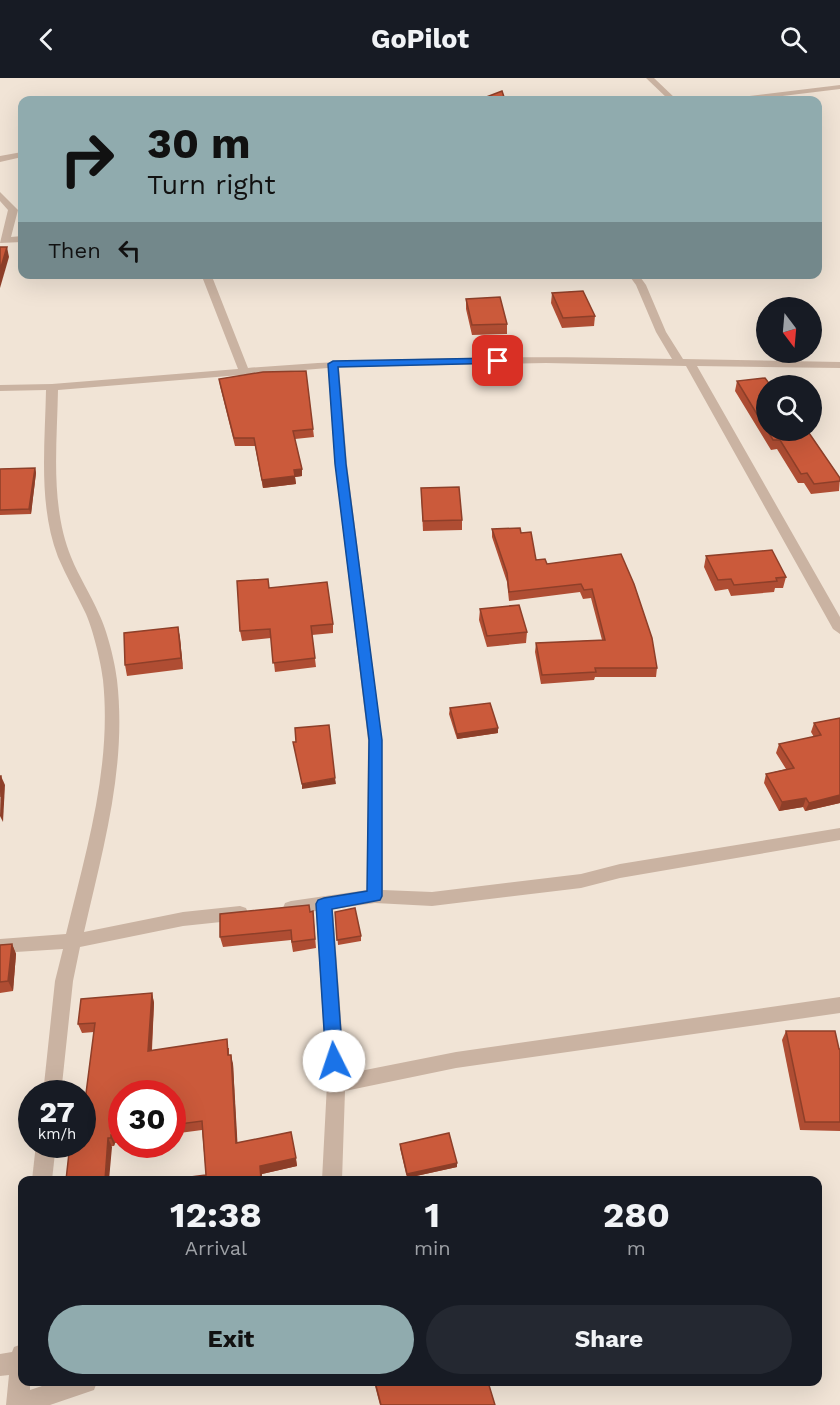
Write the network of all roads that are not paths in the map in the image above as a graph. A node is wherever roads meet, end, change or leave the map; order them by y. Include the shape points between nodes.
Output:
1 (650, 78) edge
2 (840, 87) edge
3 (669, 96) edge
4 (766, 96) edge
5 (18, 156) edge
6 (0, 159) edge
7 (0, 195) edge
8 (18, 239) edge
9 (3, 240) edge
10 (208, 279) edge
11 (637, 279) edge
12 (685, 363) junction
13 (333, 364) junction
14 (840, 364) edge
15 (244, 371) junction
16 (52, 387) junction
17 (0, 388) edge
18 (840, 629) edge
19 (840, 834) edge
20 (375, 896) junction
21 (324, 904) junction
22 (277, 909) edge
23 (254, 912) edge
24 (74, 941) junction
25 (0, 946) edge
26 (840, 1005) edge
27 (53, 1080) edge
28 (336, 1084) junction
29 (44, 1158) edge
30 (42, 1176) edge
31 (332, 1176) edge
32 (15, 1361) edge
33 (74, 1386) edge
34 (17, 1405) edge

1 - 3 street
2 - 4 street
5 - 6 street
7 - 9 street via 13,210
8 - 9 street
10 - 15 street
11 - 12 street via 661,332
12 - 13 street via 546,360
12 - 14 street
12 - 18 street
13 - 15 street
13 - 20 street via 340,464 375,740
15 - 16 street
16 - 17 street
16 - 24 street via 50,477 54,517 64,556 94,617 110,678 112,724 108,789
19 - 20 street via 581,881 432,899
20 - 21 street
21 - 22 street
21 - 28 street
23 - 24 street via 183,919
24 - 25 street
24 - 27 street via 64,981
26 - 28 street via 456,1060
28 - 31 street
29 - 30 street
32 - 34 street
33 - 34 street

